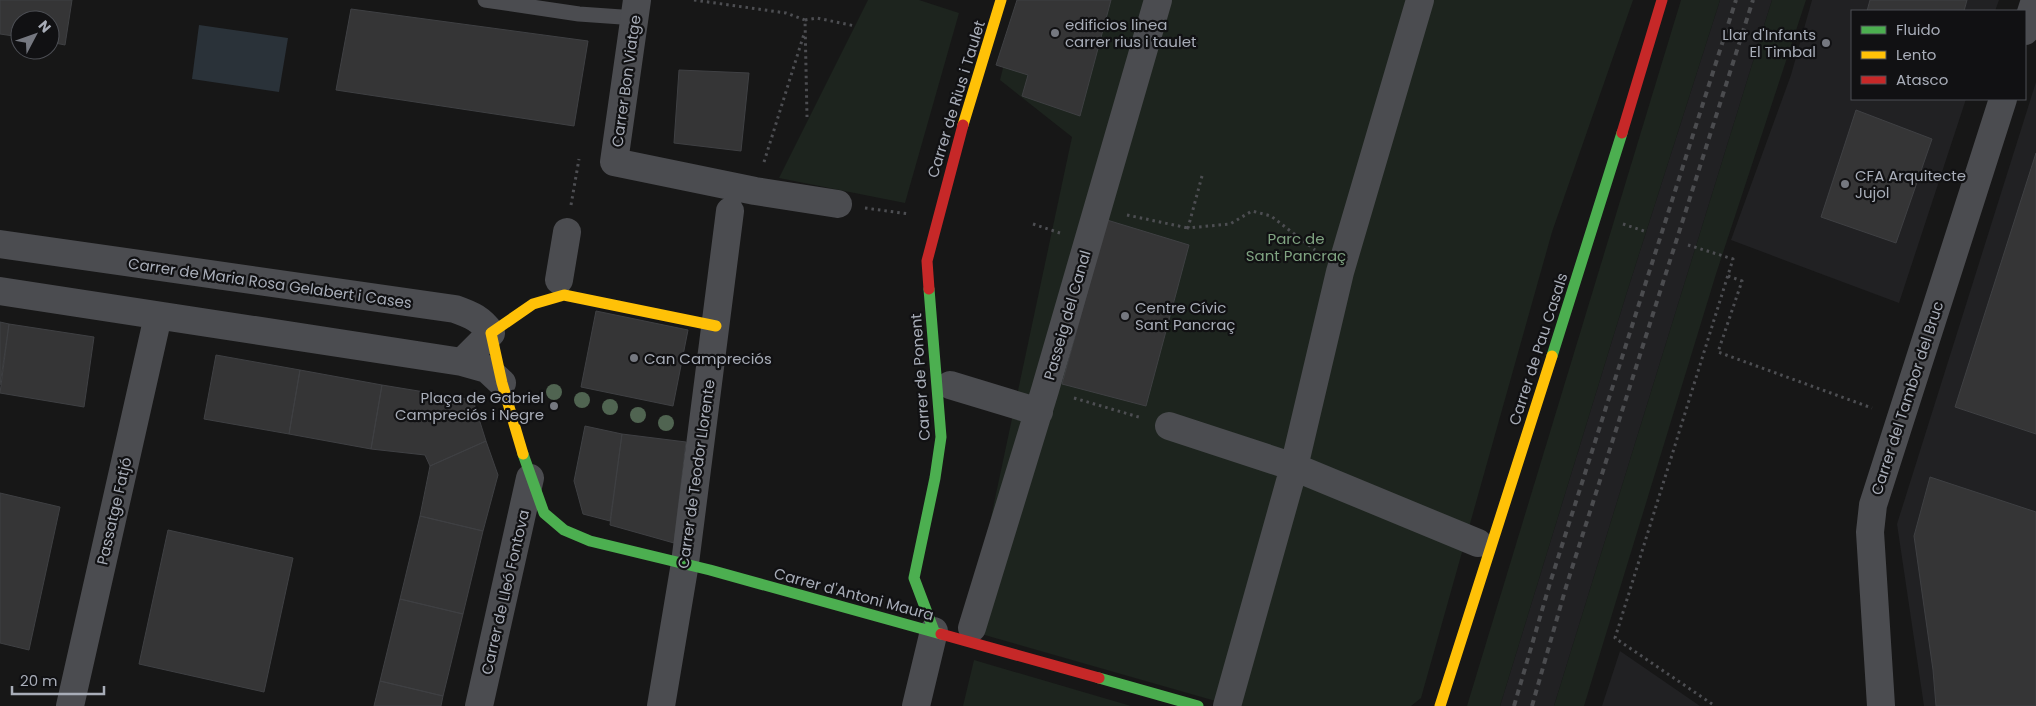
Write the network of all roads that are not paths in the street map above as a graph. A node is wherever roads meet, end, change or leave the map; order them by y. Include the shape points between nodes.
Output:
1 (485, 0) edge
2 (1001, 0) edge
3 (1158, 0) edge
4 (1420, 0) edge
5 (1662, 0) edge
6 (2034, 0) edge
7 (636, 9) edge
8 (2026, 27) edge
9 (2003, 100) edge
10 (838, 204) road end
11 (940, 207) joint
12 (730, 210) dead end
13 (567, 232) road end
14 (0, 244) edge
15 (559, 280) dead end
16 (0, 291) edge
17 (158, 316) junction
18 (716, 326) junction
19 (491, 333) junction
20 (462, 362) junction
21 (502, 383) junction
22 (950, 385) dead end
23 (1042, 401) junction
24 (1169, 426) road end
25 (1294, 467) junction
26 (530, 478) junction
27 (1478, 543) dead end
28 (685, 563) junction
29 (972, 628) dead end
30 (934, 631) junction
31 (70, 706) edge
32 (479, 706) edge
33 (661, 706) edge
34 (916, 706) edge
35 (1198, 706) edge
36 (1227, 706) edge
37 (1440, 706) edge
38 (1882, 706) edge

1 - 7 lane via 578,14
2 - 11 street, Carrer de Rius i Taulet
3 - 23 street, Passeig del Canal
4 - 25 street via 1340,272
5 - 37 street, Carrer de Pau Casals
6 - 8 street
7 - 10 street, Carrer Bon Viatge via 614,162 755,191
9 - 38 street, Carrer del Tambor del Bruc via 1873,505 1870,532
11 - 30 street, Carrer de Ponent via 927,261 941,437 914,578
12 - 18 street, Carrer de Teodor Llorente
13 - 15 street
14 - 19 street, Carrer de Maria Rosa Gelabert i Cases via 455,310 473,314
16 - 17 street
17 - 20 street
17 - 31 street, Passatge Fatjó
18 - 19 street via 564,295 533,304
18 - 28 street, Carrer de Teodor Llorente
19 - 20 street
19 - 21 street
20 - 21 street via 487,369
21 - 26 street
22 - 23 street
23 - 29 street, Passeig del Canal
24 - 25 street
25 - 27 street
25 - 36 street
26 - 28 street, Carrer d'Antoni Maura via 544,512 564,530 590,541
26 - 32 street, Carrer de Lleó Fontova
28 - 30 street, Carrer d'Antoni Maura
28 - 33 street, Carrer de Teodor Llorente
30 - 34 street
30 - 35 street, Carrer d'Antoni Maura

